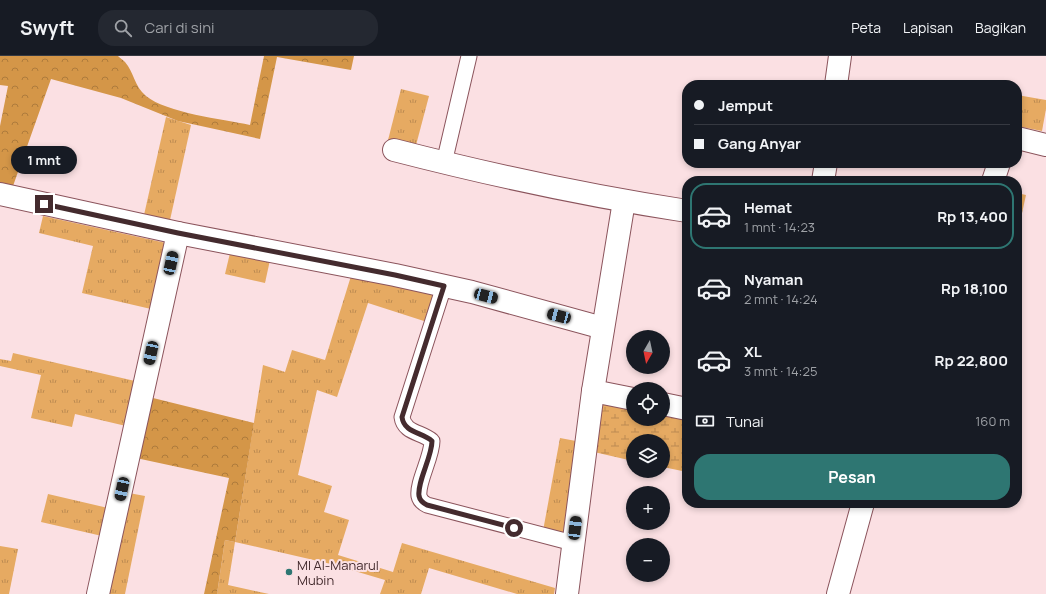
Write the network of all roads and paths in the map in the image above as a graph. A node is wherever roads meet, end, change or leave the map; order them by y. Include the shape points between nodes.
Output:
1 (469, 56) edge
2 (840, 56) edge
3 (837, 80) edge
4 (1022, 139) edge
5 (1046, 145) edge
6 (394, 150) dead end
7 (444, 163) junction
8 (0, 194) edge
9 (624, 201) junction
10 (682, 210) edge
11 (178, 233) junction
12 (444, 286) junction
13 (603, 328) junction
14 (593, 391) junction
15 (626, 398) edge
16 (670, 405) edge
17 (682, 408) edge
18 (862, 508) edge
19 (573, 543) junction
20 (98, 594) edge
21 (567, 594) edge
22 (838, 594) edge

1 - 7 lane
2 - 3 street
4 - 5 street
6 - 7 street
7 - 9 street
8 - 11 street
9 - 10 street
9 - 13 street
11 - 12 street
11 - 20 street
12 - 13 street
12 - 19 lane via 402,417 406,427 432,441 419,497 427,505
13 - 14 street
14 - 15 street
14 - 19 street
16 - 17 street
18 - 22 street
19 - 21 street

